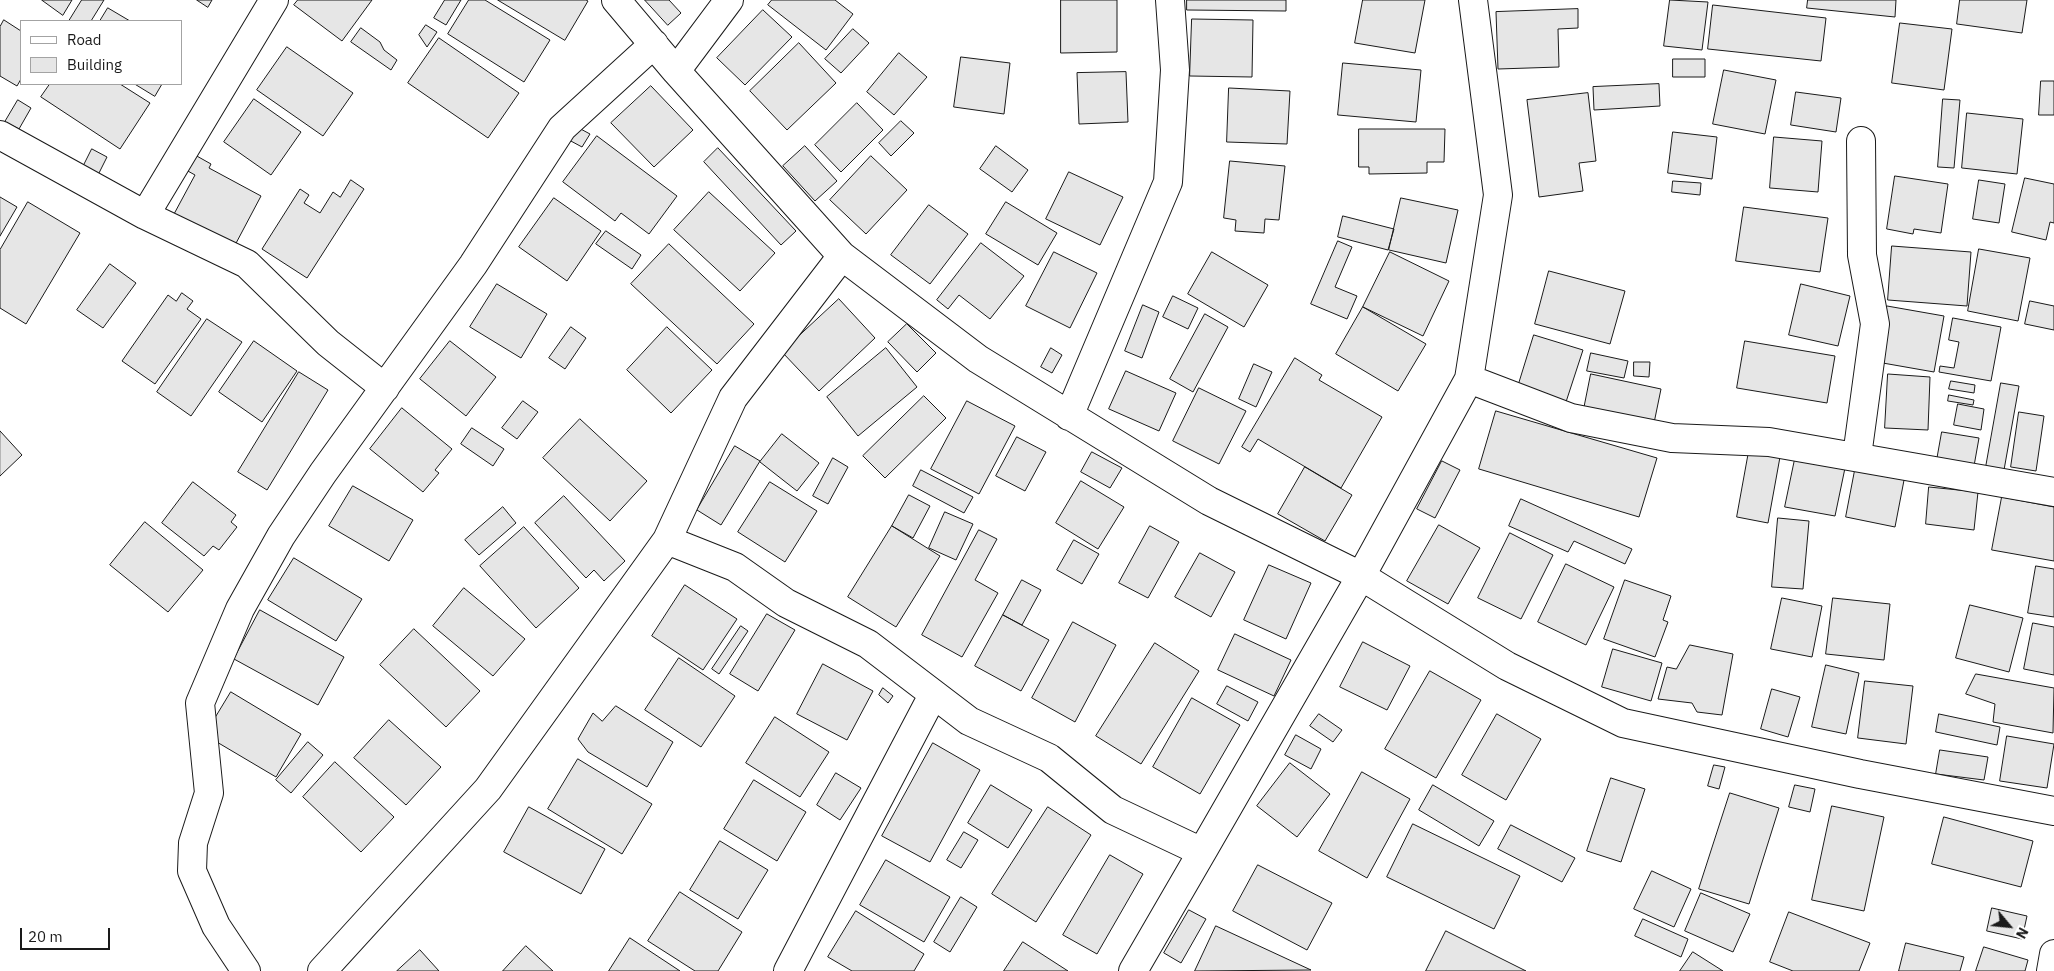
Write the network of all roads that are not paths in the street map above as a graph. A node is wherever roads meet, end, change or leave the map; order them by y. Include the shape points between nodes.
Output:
1 (274, 0) edge
2 (616, 0) edge
3 (729, 0) edge
4 (1170, 0) edge
5 (1473, 0) edge
6 (654, 44) junction
7 (676, 71) junction
8 (0, 134) edge
9 (1861, 141) dead end
10 (145, 215) junction
11 (842, 256) junction
12 (1469, 379) junction
13 (385, 388) junction
14 (1070, 416) junction
15 (1857, 456) junction
16 (2054, 492) edge
17 (666, 540) junction
18 (1361, 576) junction
19 (933, 695) junction
20 (2054, 811) edge
21 (1202, 852) junction
22 (2054, 954) edge
23 (246, 971) edge
24 (322, 971) edge
25 (788, 971) edge
26 (1133, 971) edge
27 (2052, 971) edge

1 - 10 street
2 - 6 street
3 - 7 street
4 - 14 street via 1175,70 1168,182
5 - 12 street via 1498,195
6 - 7 street
6 - 13 street via 562,128 473,265
7 - 11 street
8 - 10 street
9 - 15 street via 1862,255 1875,324
10 - 13 street via 247,264 328,343
11 - 14 street via 978,358
11 - 17 street via 732,398
12 - 15 street via 1571,418 1672,438 1769,442
12 - 18 street
13 - 23 street via 280,536 240,609 200,703 209,793 193,843 192,871 216,926
14 - 18 street via 1209,501
15 - 16 street
17 - 19 street via 735,567 786,603 868,644
17 - 24 street via 488,789
18 - 20 street via 1507,666 1623,723 1860,774
18 - 21 street
19 - 21 street via 969,721 1049,758 1113,810
19 - 25 street
21 - 26 street
22 - 27 street

